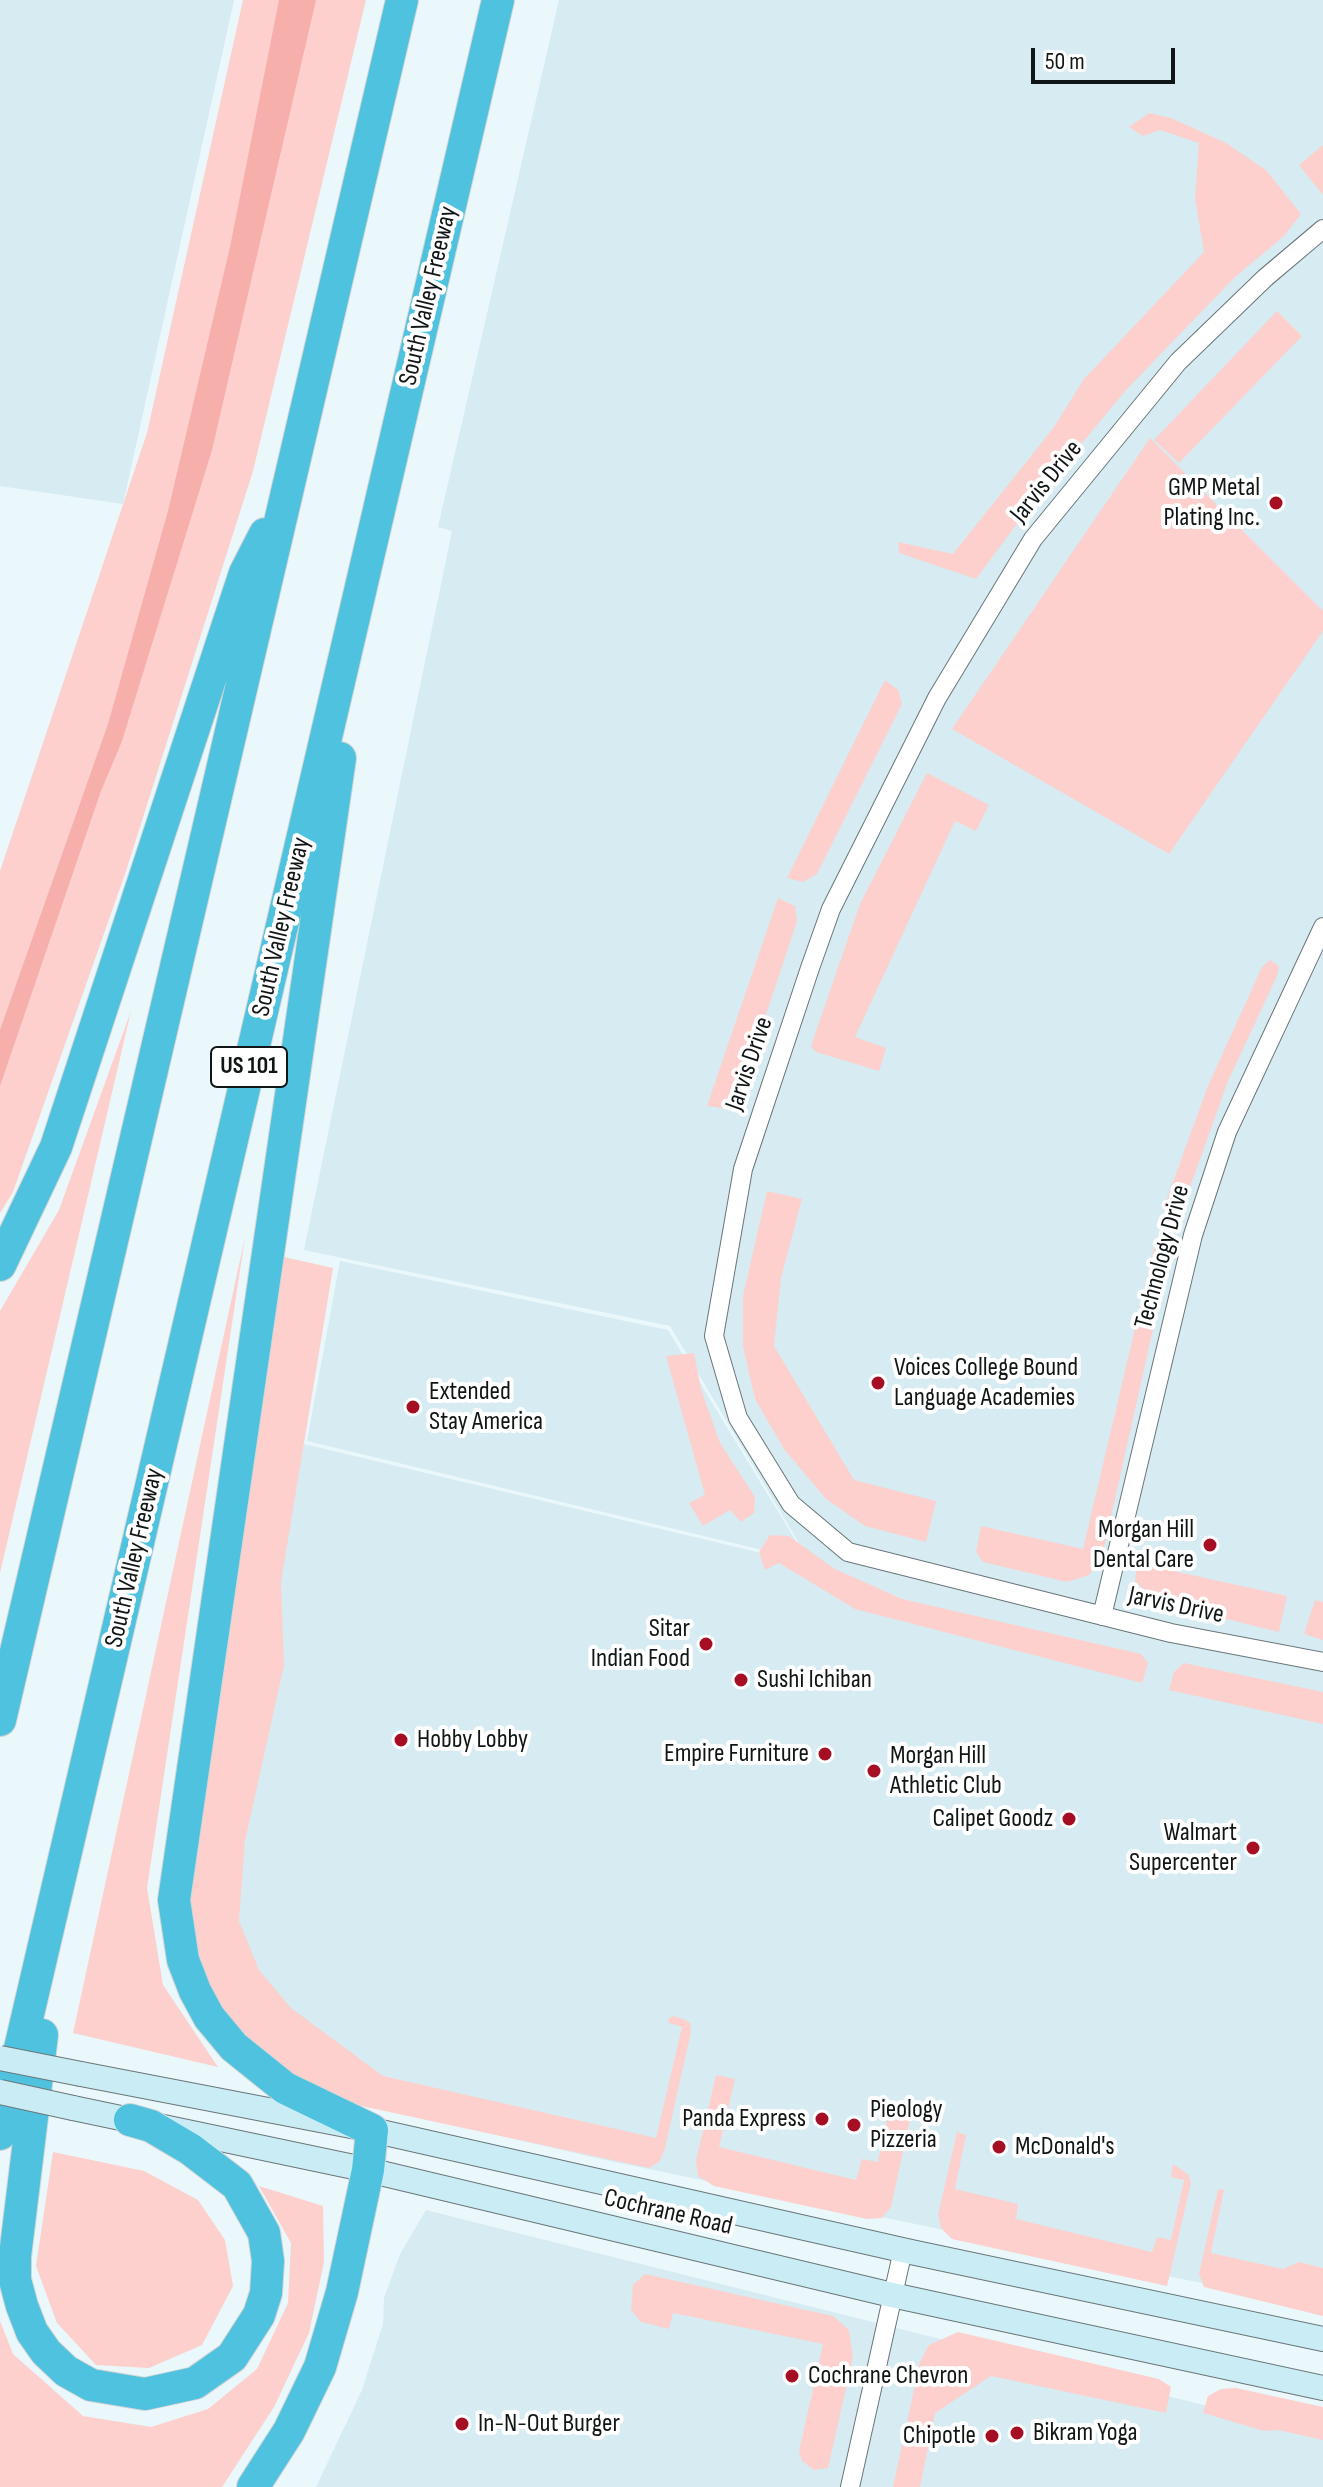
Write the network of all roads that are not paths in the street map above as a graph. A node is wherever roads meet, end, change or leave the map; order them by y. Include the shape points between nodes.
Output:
1 (402, 0) edge
2 (498, 0) edge
3 (1323, 229) edge
4 (287, 492) junction
5 (371, 544) junction
6 (1323, 927) edge
7 (0, 1265) edge
8 (1102, 1616) junction
9 (1323, 1662) edge
10 (0, 1720) edge
11 (65, 1855) junction
12 (0, 2058) edge
13 (0, 2092) edge
14 (130, 2120) junction
15 (372, 2130) junction
16 (0, 2134) edge
17 (368, 2170) junction
18 (903, 2250) junction
19 (892, 2295) junction
20 (1323, 2339) edge
21 (1323, 2388) edge
22 (253, 2487) edge
23 (850, 2487) edge

1 - 4 highway
2 - 5 highway, South Valley Freeway / US 101
3 - 8 street, Jarvis Drive via 1178,362 1033,539 937,698 831,909 810,968 743,1169 714,1336 738,1418 791,1504 848,1552
4 - 7 highway via 245,573 60,1135
4 - 10 highway
5 - 11 highway, South Valley Freeway / US 101
5 - 15 highway via 174,1900 183,1960 195,1991 234,2047 285,2088
6 - 8 street, Technology Drive via 1227,1132 1197,1220
8 - 9 street, Jarvis Drive
11 - 14 highway via 15,2280 32,2332 66,2371 91,2385 145,2394 195,2383 232,2357 259,2315 268,2261 264,2233 237,2185 190,2149
11 - 16 highway, South Valley Freeway / US 101
12 - 15 main road, Cochrane Road, bridge
13 - 14 main road, Cochrane Road, bridge
14 - 17 main road, Cochrane Road
15 - 17 highway
15 - 18 main road, Cochrane Road
17 - 19 main road, Cochrane Road
17 - 22 highway via 320,2367 289,2431
18 - 19 street
18 - 20 main road, Cochrane Road
19 - 21 main road, Cochrane Road
19 - 23 street

